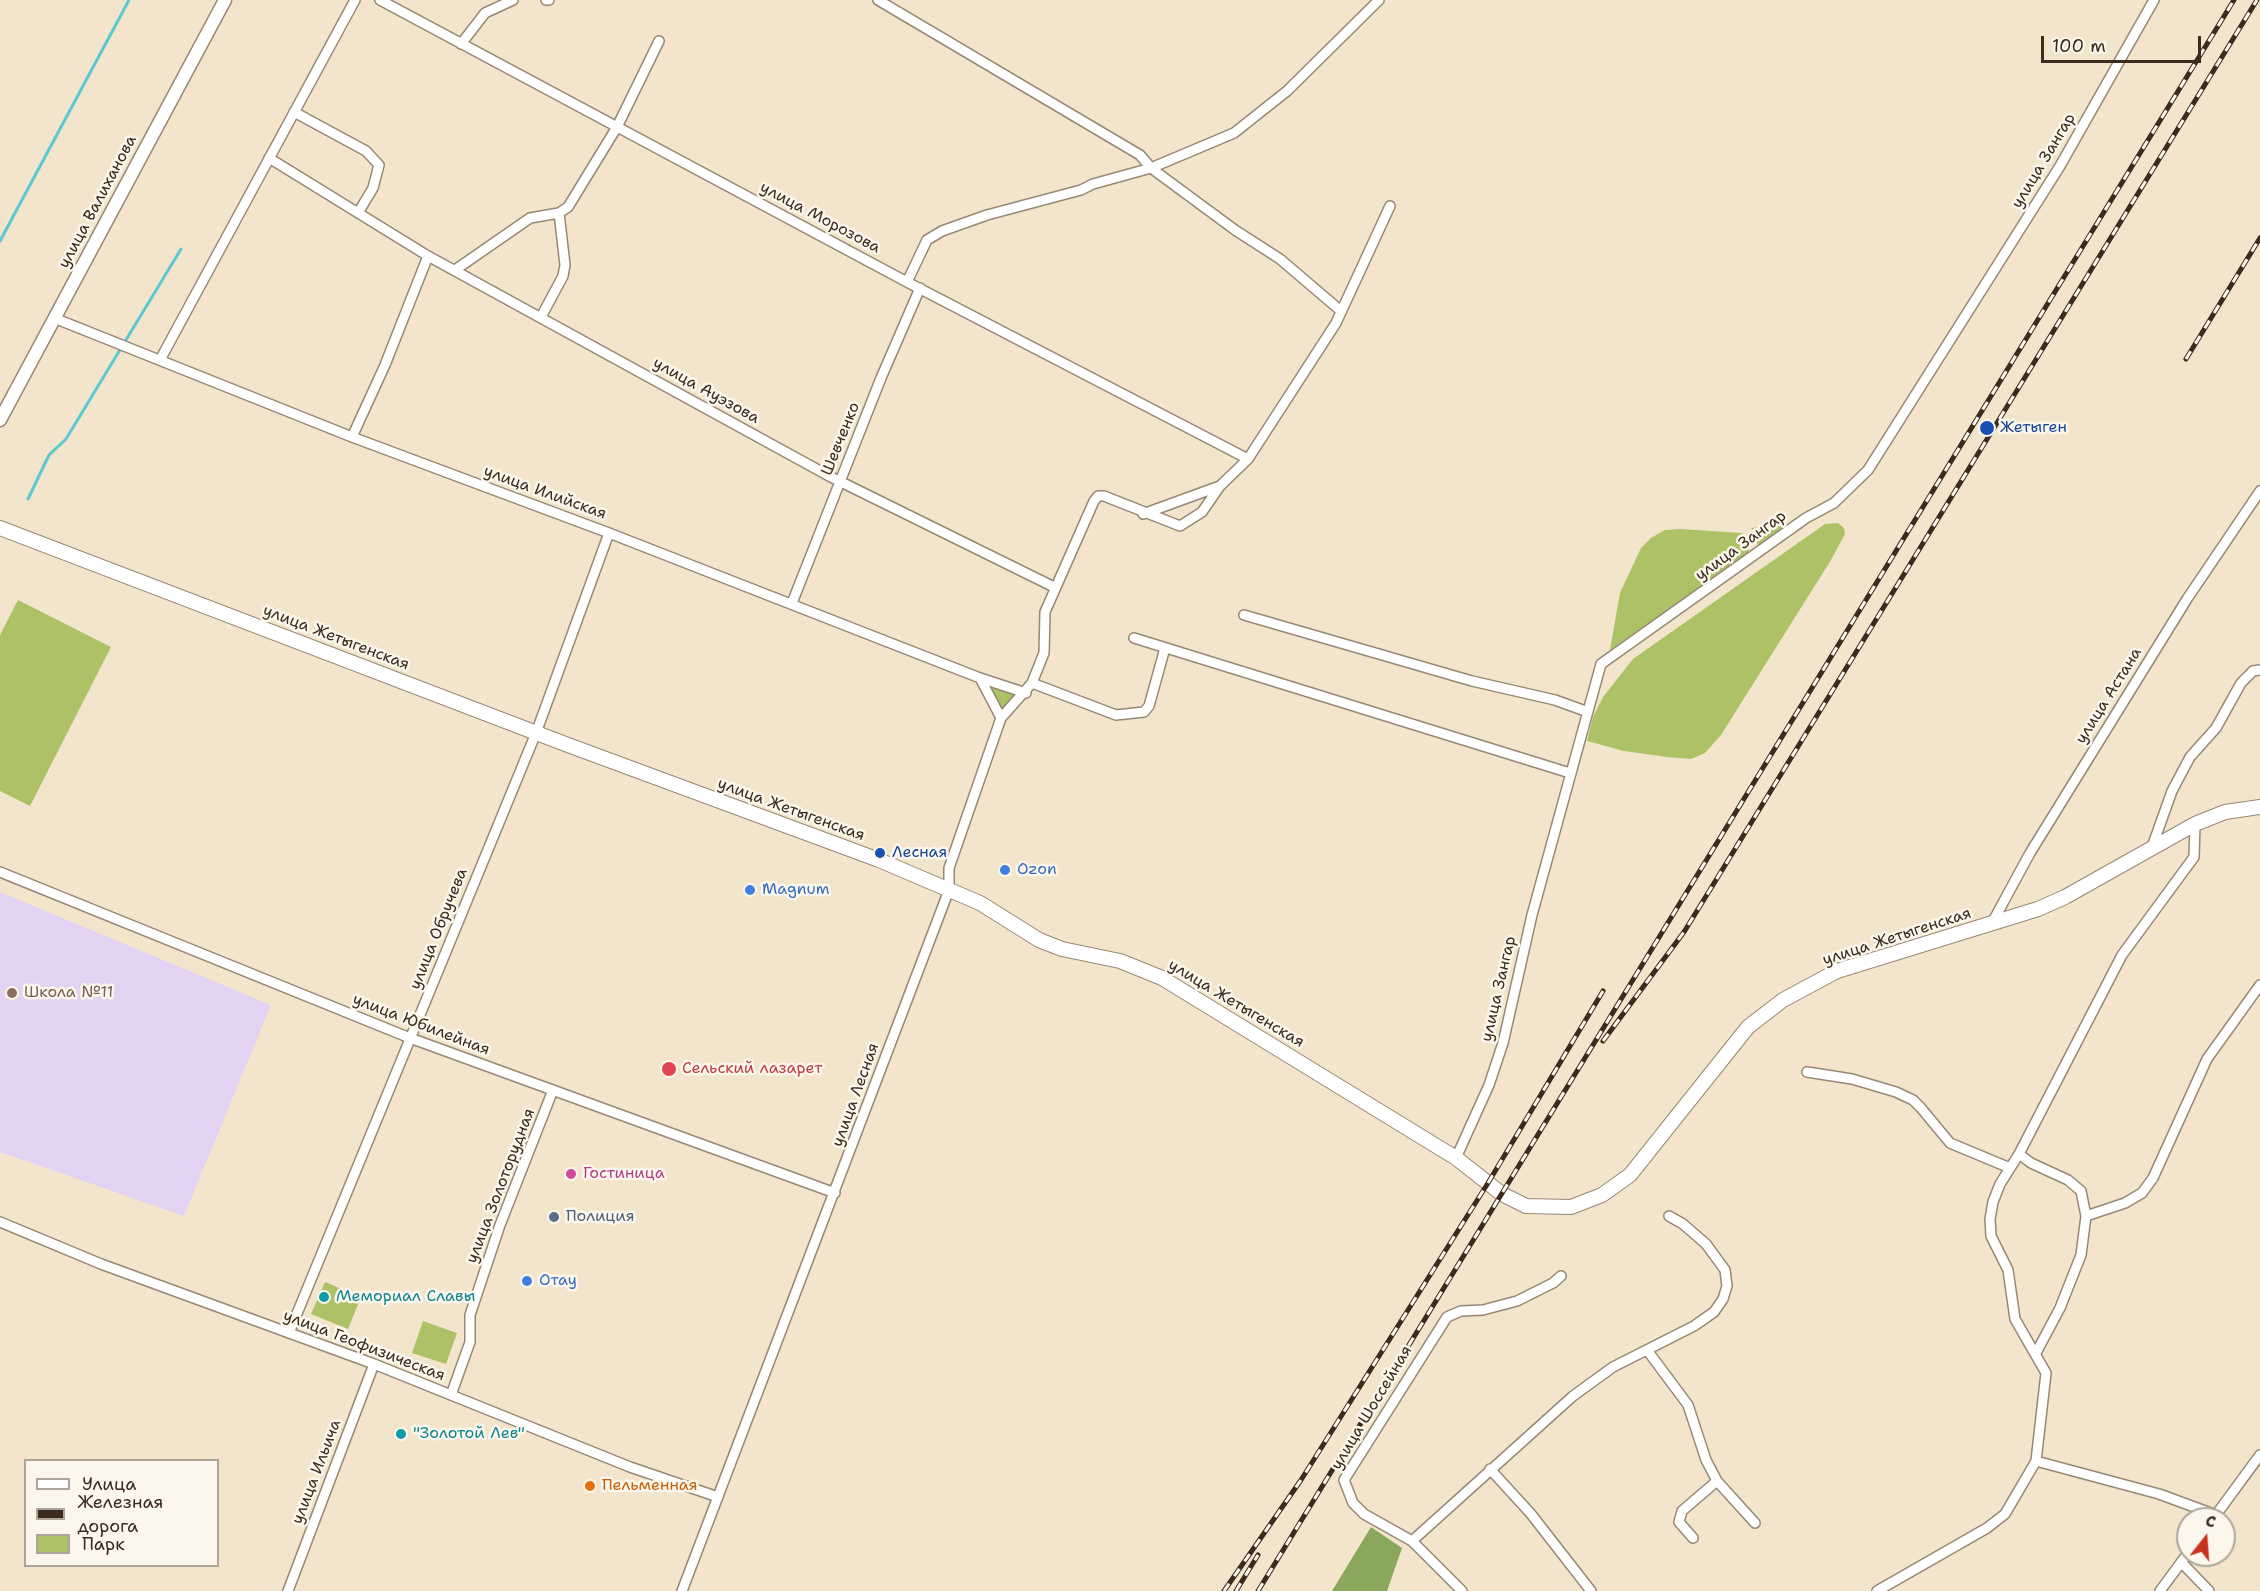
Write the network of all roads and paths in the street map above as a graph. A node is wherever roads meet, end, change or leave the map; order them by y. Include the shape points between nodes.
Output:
1 (225, 0) edge
2 (355, 0) edge
3 (380, 0) edge
4 (489, 0) edge
5 (513, 0) edge
6 (878, 0) edge
7 (1379, 0) edge
8 (2154, 0) edge
9 (485, 13) junction
10 (659, 41) dead end
11 (461, 44) junction
12 (294, 112) junction
13 (617, 127) junction
14 (269, 158) junction
15 (1151, 168) junction
16 (1390, 206) dead end
17 (358, 213) junction
18 (559, 213) junction
19 (428, 256) junction
20 (455, 270) junction
21 (907, 282) junction
22 (921, 288) junction
23 (1341, 311) junction
24 (541, 317) junction
25 (54, 318) junction
26 (160, 360) junction
27 (0, 420) edge
28 (352, 437) junction
29 (1248, 459) junction
30 (840, 482) junction
31 (1220, 486) junction
32 (2260, 491) edge
33 (1143, 514) junction
34 (0, 528) edge
35 (609, 533) junction
36 (1054, 587) junction
37 (792, 603) junction
38 (1244, 615) dead end
39 (1134, 638) dead end
40 (1165, 648) junction
41 (2260, 670) edge
42 (980, 678) junction
43 (1032, 683) junction
44 (1026, 693) junction
45 (1588, 712) junction
46 (1001, 718) junction
47 (536, 733) junction
48 (1569, 773) junction
49 (2260, 807) edge
50 (2195, 824) junction
51 (2152, 847) junction
52 (0, 872) edge
53 (949, 890) junction
54 (1992, 923) junction
55 (2260, 985) edge
56 (410, 1038) junction
57 (1807, 1072) dead end
58 (553, 1090) junction
59 (2019, 1154) junction
60 (1456, 1158) junction
61 (2010, 1168) junction
62 (835, 1193) junction
63 (1670, 1216) dead end
64 (2086, 1216) junction
65 (0, 1222) edge
66 (1561, 1276) dead end
67 (289, 1334) junction
68 (1647, 1350) junction
69 (2036, 1353) junction
70 (374, 1364) junction
71 (451, 1395) junction
72 (2260, 1455) edge
73 (2036, 1461) junction
74 (1490, 1469) junction
75 (1717, 1481) junction
76 (718, 1497) junction
77 (2190, 1507) edge
78 (2221, 1507) edge
79 (1755, 1523) dead end
80 (1692, 1538) dead end
81 (1412, 1541) junction
82 (2177, 1567) edge
83 (2186, 1567) edge
84 (288, 1591) edge
85 (682, 1591) edge
86 (1462, 1591) edge
87 (1591, 1591) edge
88 (1877, 1591) edge
89 (2160, 1591) edge
90 (2209, 1591) edge

1 - 25 street, улица Валиханова
2 - 12 street
3 - 11 street, улица Морозова
4 - 9 street
5 - 9 street
6 - 15 street via 1140,155
7 - 15 street via 1287,91 1234,133
8 - 45 street, улица Зангар via 2060,166 1868,470 1834,503 1806,518 1601,664
9 - 11 street
10 - 13 street
11 - 13 street, улица Морозова
12 - 14 street
12 - 17 street via 366,151 379,165 373,188
13 - 18 street via 568,207
13 - 21 street, улица Морозова
14 - 17 street, улица Ауэзова
14 - 26 street
15 - 21 street via 942,231 927,240
15 - 23 street via 1280,259
16 - 23 street
17 - 19 street, улица Ауэзова
18 - 20 street via 530,218
18 - 24 street via 564,270
19 - 20 street, улица Ауэзова
19 - 28 street
20 - 24 street, улица Ауэзова
21 - 22 street, улица Морозова
22 - 29 street, улица Морозова
22 - 30 street, Шевченко
23 - 29 street
24 - 30 street, улица Ауэзова
25 - 26 street, улица Илийская
25 - 27 street, улица Валиханова
26 - 28 street, улица Илийская
28 - 35 street, улица Илийская
29 - 31 street
30 - 36 street, улица Ауэзова
30 - 37 street, Шевченко
31 - 33 street
31 - 33 street via 1202,512 1180,526
32 - 54 street, улица Астана via 2181,608 2030,853
33 - 36 street via 1104,496 1096,498
34 - 47 main road, улица Жетыгенская
35 - 37 street, улица Илийская
35 - 47 street, улица Обручева
36 - 43 street, улица Лесная via 1045,612 1044,653
37 - 42 street, улица Илийская
38 - 45 street
39 - 40 street
40 - 43 street via 1144,712 1116,715
40 - 48 street
41 - 51 street via 2253,670 2241,684 2216,728 2190,757 2172,790
42 - 44 street, улица Илийская
42 - 46 street
43 - 44 street, улица Лесная
44 - 46 street, улица Лесная
45 - 48 street, улица Зангар
46 - 53 street, улица Лесная via 949,868
47 - 53 main road, улица Жетыгенская via 879,860
47 - 56 street, улица Обручева
48 - 60 street, улица Зангар via 1503,1043
49 - 50 main road, улица Жетыгенская via 2225,812
50 - 51 main road, улица Жетыгенская
50 - 59 street via 2194,857 2122,955
51 - 54 main road, улица Жетыгенская via 2065,897
52 - 56 street, улица Юбилейная
53 - 60 main road, улица Жетыгенская via 980,903 1039,940 1062,949 1120,960 1162,978
53 - 62 street, улица Лесная
54 - 60 main road, улица Жетыгенская via 1837,970 1783,1000 1748,1027 1643,1161 1602,1195 1571,1207 1526,1206 1502,1194
55 - 64 street via 2207,1059 2153,1178 2142,1193
56 - 58 street, улица Юбилейная
56 - 67 street, улица Обручева
57 - 61 street via 1852,1079 1896,1092 1921,1108 1950,1143
58 - 62 street, улица Юбилейная
58 - 71 street, улица Золоторудная via 500,1225 470,1315 470,1342
59 - 61 street
59 - 64 street via 2068,1179 2081,1191
61 - 69 street via 1993,1202 1992,1236 2008,1270 2015,1319
62 - 76 street, улица Лесная
63 - 68 street via 1706,1244 1725,1270 1727,1286 1714,1312
64 - 69 street via 2081,1255 2056,1317
65 - 67 street, улица Геофизическая
66 - 81 street, улица Шоссейная via 1517,1301 1447,1317 1344,1480 1353,1503 1365,1514
67 - 70 street, улица Геофизическая
68 - 74 street via 1613,1367 1574,1396
68 - 75 street via 1688,1405
69 - 73 street via 2046,1373
70 - 71 street, улица Геофизическая
70 - 84 street, улица Ильича
71 - 76 street, улица Геофизическая via 630,1467
72 - 78 street
73 - 77 street via 2159,1494
73 - 88 street via 2005,1514
74 - 81 street
74 - 87 street
75 - 79 street
75 - 80 street via 1682,1511 1680,1522
76 - 85 street, улица Лесная
81 - 86 street
82 - 89 street
83 - 90 street

